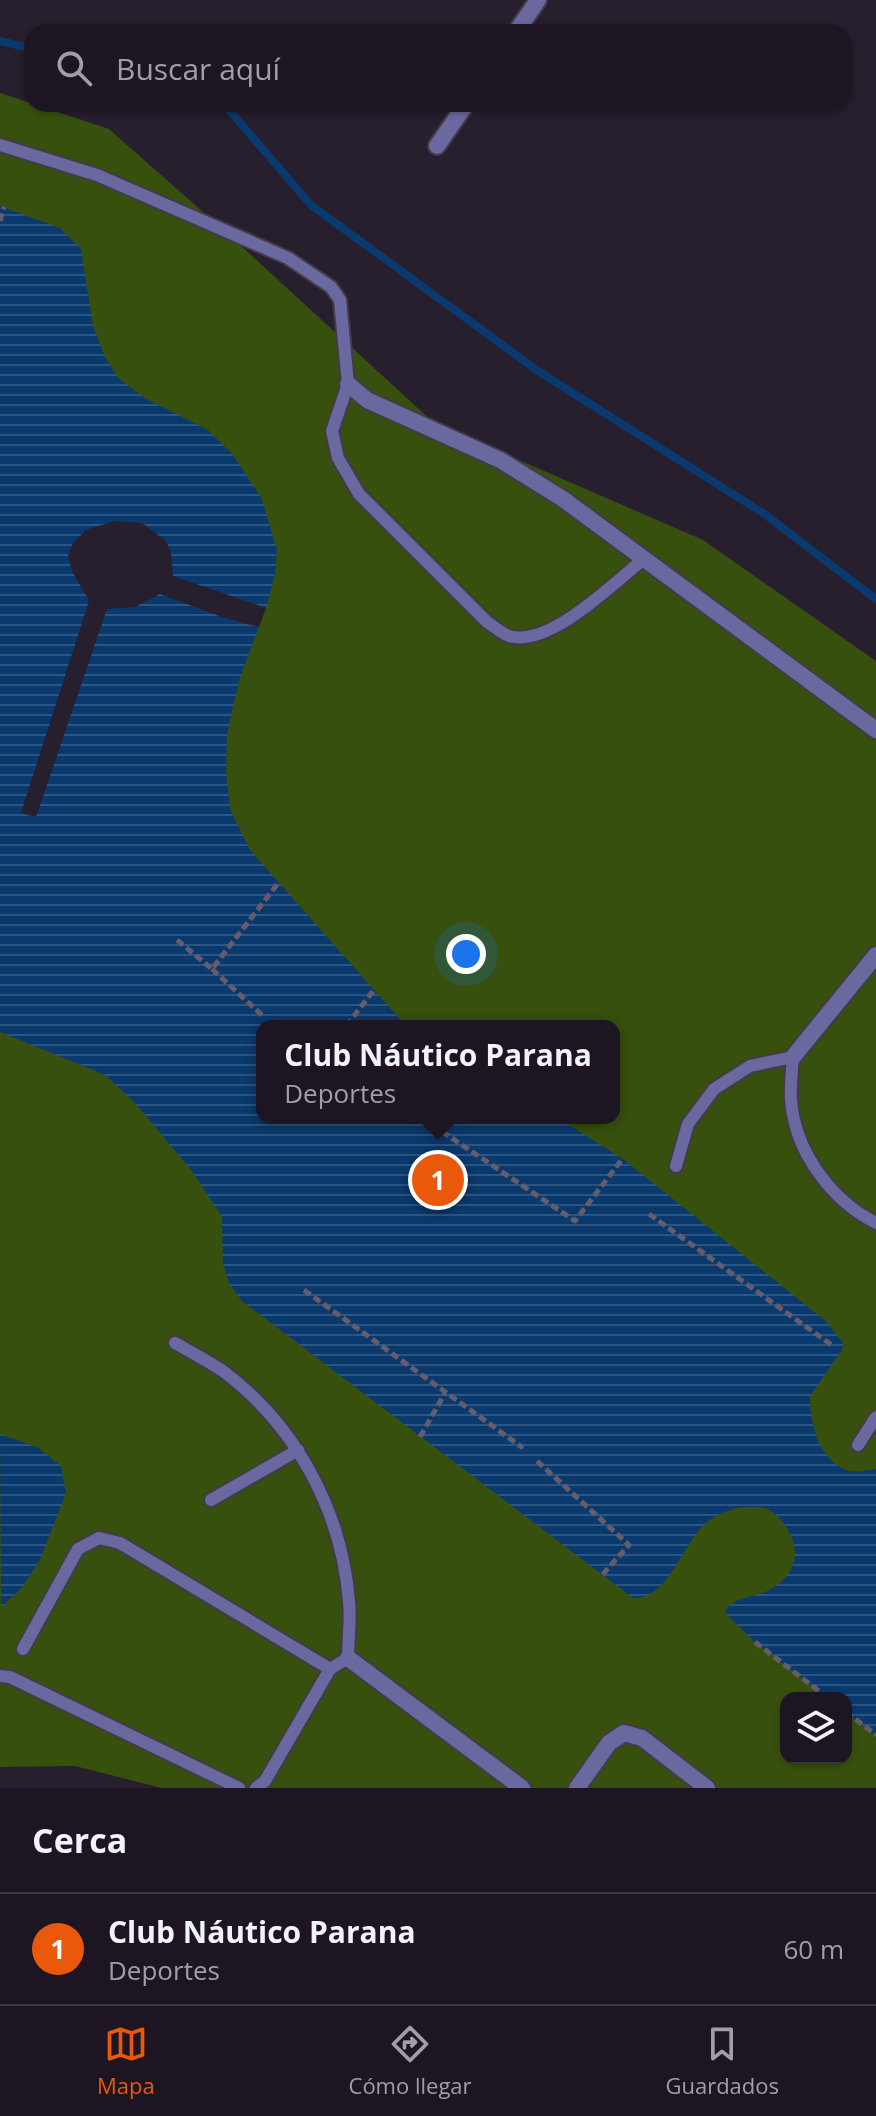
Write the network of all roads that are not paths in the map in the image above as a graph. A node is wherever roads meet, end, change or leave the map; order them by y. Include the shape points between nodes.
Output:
1 (538, 0) edge
2 (522, 24) edge
3 (460, 112) edge
4 (0, 145) edge
5 (437, 146) dead end
6 (348, 384) junction
7 (644, 559) junction
8 (876, 730) edge
9 (876, 955) edge
10 (793, 1057) junction
11 (676, 1166) dead end
12 (876, 1223) edge
13 (175, 1343) dead end
14 (876, 1417) edge
15 (858, 1445) dead end
16 (298, 1450) junction
17 (211, 1500) dead end
18 (23, 1649) dead end
19 (348, 1658) junction
20 (330, 1669) junction
21 (0, 1676) edge
22 (239, 1788) edge
23 (256, 1788) edge
24 (522, 1788) edge
25 (577, 1788) edge
26 (707, 1788) edge

1 - 2 street
3 - 5 street
4 - 6 lane via 97,175 288,258 331,287 340,300
6 - 7 street via 367,400 500,460
6 - 7 lane via 332,431 338,458 359,494 487,622 510,636 538,635 559,625
7 - 8 street
9 - 10 street
10 - 11 lane via 750,1066 714,1089 688,1124
10 - 12 lane via 791,1102 802,1145 825,1183 856,1213
13 - 16 lane via 222,1371 264,1407
14 - 15 lane
16 - 17 lane
16 - 19 lane via 324,1498 341,1549 349,1603
18 - 20 lane via 78,1549 99,1538 120,1543
19 - 20 lane
19 - 24 street
20 - 23 lane
21 - 22 lane
25 - 26 street via 609,1743 624,1733 642,1738

